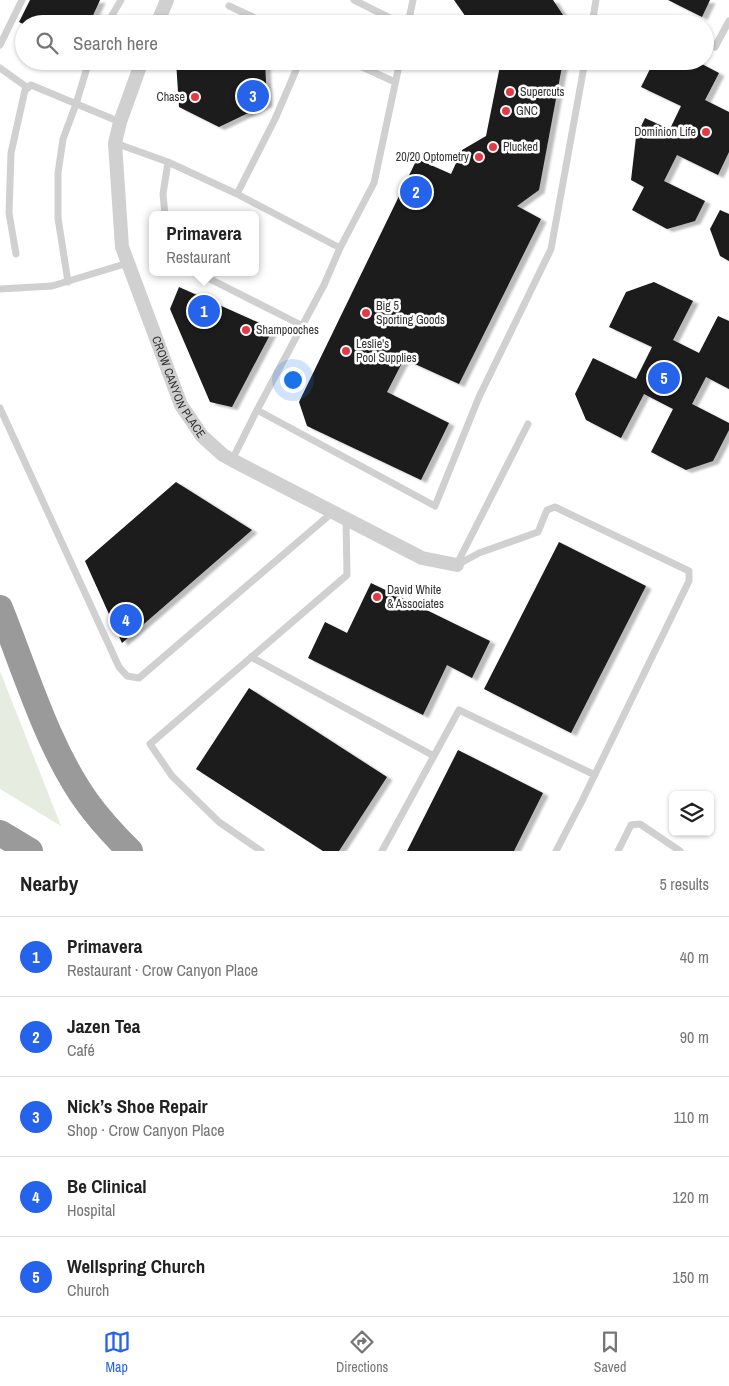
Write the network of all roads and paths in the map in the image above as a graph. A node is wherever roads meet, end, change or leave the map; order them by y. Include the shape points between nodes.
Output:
1 (22, 0) edge
2 (121, 0) edge
3 (167, 0) edge
4 (354, 0) edge
5 (413, 0) edge
6 (596, 0) edge
7 (229, 6) dead end
8 (112, 15) edge
9 (161, 15) edge
10 (248, 15) edge
11 (384, 15) edge
12 (410, 15) edge
13 (594, 15) edge
14 (729, 21) edge
15 (0, 45) edge
16 (716, 47) dead end
17 (0, 68) edge
18 (86, 70) edge
19 (139, 70) edge
20 (296, 70) edge
21 (369, 70) edge
22 (398, 70) edge
23 (583, 70) edge
24 (395, 82) junction
25 (28, 88) junction
26 (76, 104) junction
27 (120, 122) junction
28 (115, 143) junction
29 (168, 162) junction
30 (237, 194) junction
31 (165, 211) edge
32 (340, 248) junction
33 (16, 254) dead end
34 (128, 263) junction
35 (204, 276) edge
36 (68, 282) junction
37 (0, 289) edge
38 (303, 326) junction
39 (0, 408) edge
40 (257, 410) junction
41 (528, 424) dead end
42 (232, 460) junction
43 (339, 516) junction
44 (457, 565) junction
45 (0, 608) edge
46 (251, 657) junction
47 (434, 756) junction
48 (595, 775) junction
49 (0, 833) edge
50 (30, 851) edge
51 (130, 851) edge
52 (260, 851) edge
53 (382, 851) edge
54 (556, 851) edge
55 (618, 851) edge
56 (680, 851) edge

1 - 15 lane
2 - 8 lane
3 - 9 street
4 - 11 lane
5 - 12 lane
6 - 13 lane
7 - 10 lane
14 - 16 lane
17 - 25 lane
18 - 26 lane
19 - 27 street, CROW CANYON PLACE
20 - 30 lane
21 - 24 lane
22 - 24 lane
23 - 40 lane via 551,249 479,397 434,506
24 - 32 lane via 374,183
25 - 26 lane via 31,85
25 - 33 lane via 11,153 9,213
26 - 27 lane
26 - 36 lane via 62,139 58,173 58,218
27 - 28 street, CROW CANYON PLACE
28 - 29 lane
28 - 34 street, CROW CANYON PLACE via 122,247
29 - 30 lane
29 - 31 lane
30 - 32 lane
32 - 38 lane
34 - 36 lane
34 - 42 street, CROW CANYON PLACE via 181,405 202,436
35 - 38 lane
36 - 37 lane
38 - 40 lane
39 - 43 lane via 119,667 127,676 139,678
40 - 42 lane
41 - 44 lane
42 - 43 street, CROW CANYON PLACE
43 - 44 street, CROW CANYON PLACE via 422,558
43 - 46 lane via 347,575
44 - 48 lane via 479,553 538,532 547,510 555,506 690,571 689,581
45 - 51 highway via 53,741 68,770 87,802
46 - 47 lane
46 - 52 lane via 150,744 172,776 219,822
47 - 48 lane via 459,710
47 - 53 lane
48 - 54 lane
49 - 50 highway
55 - 56 lane via 631,826 640,824

